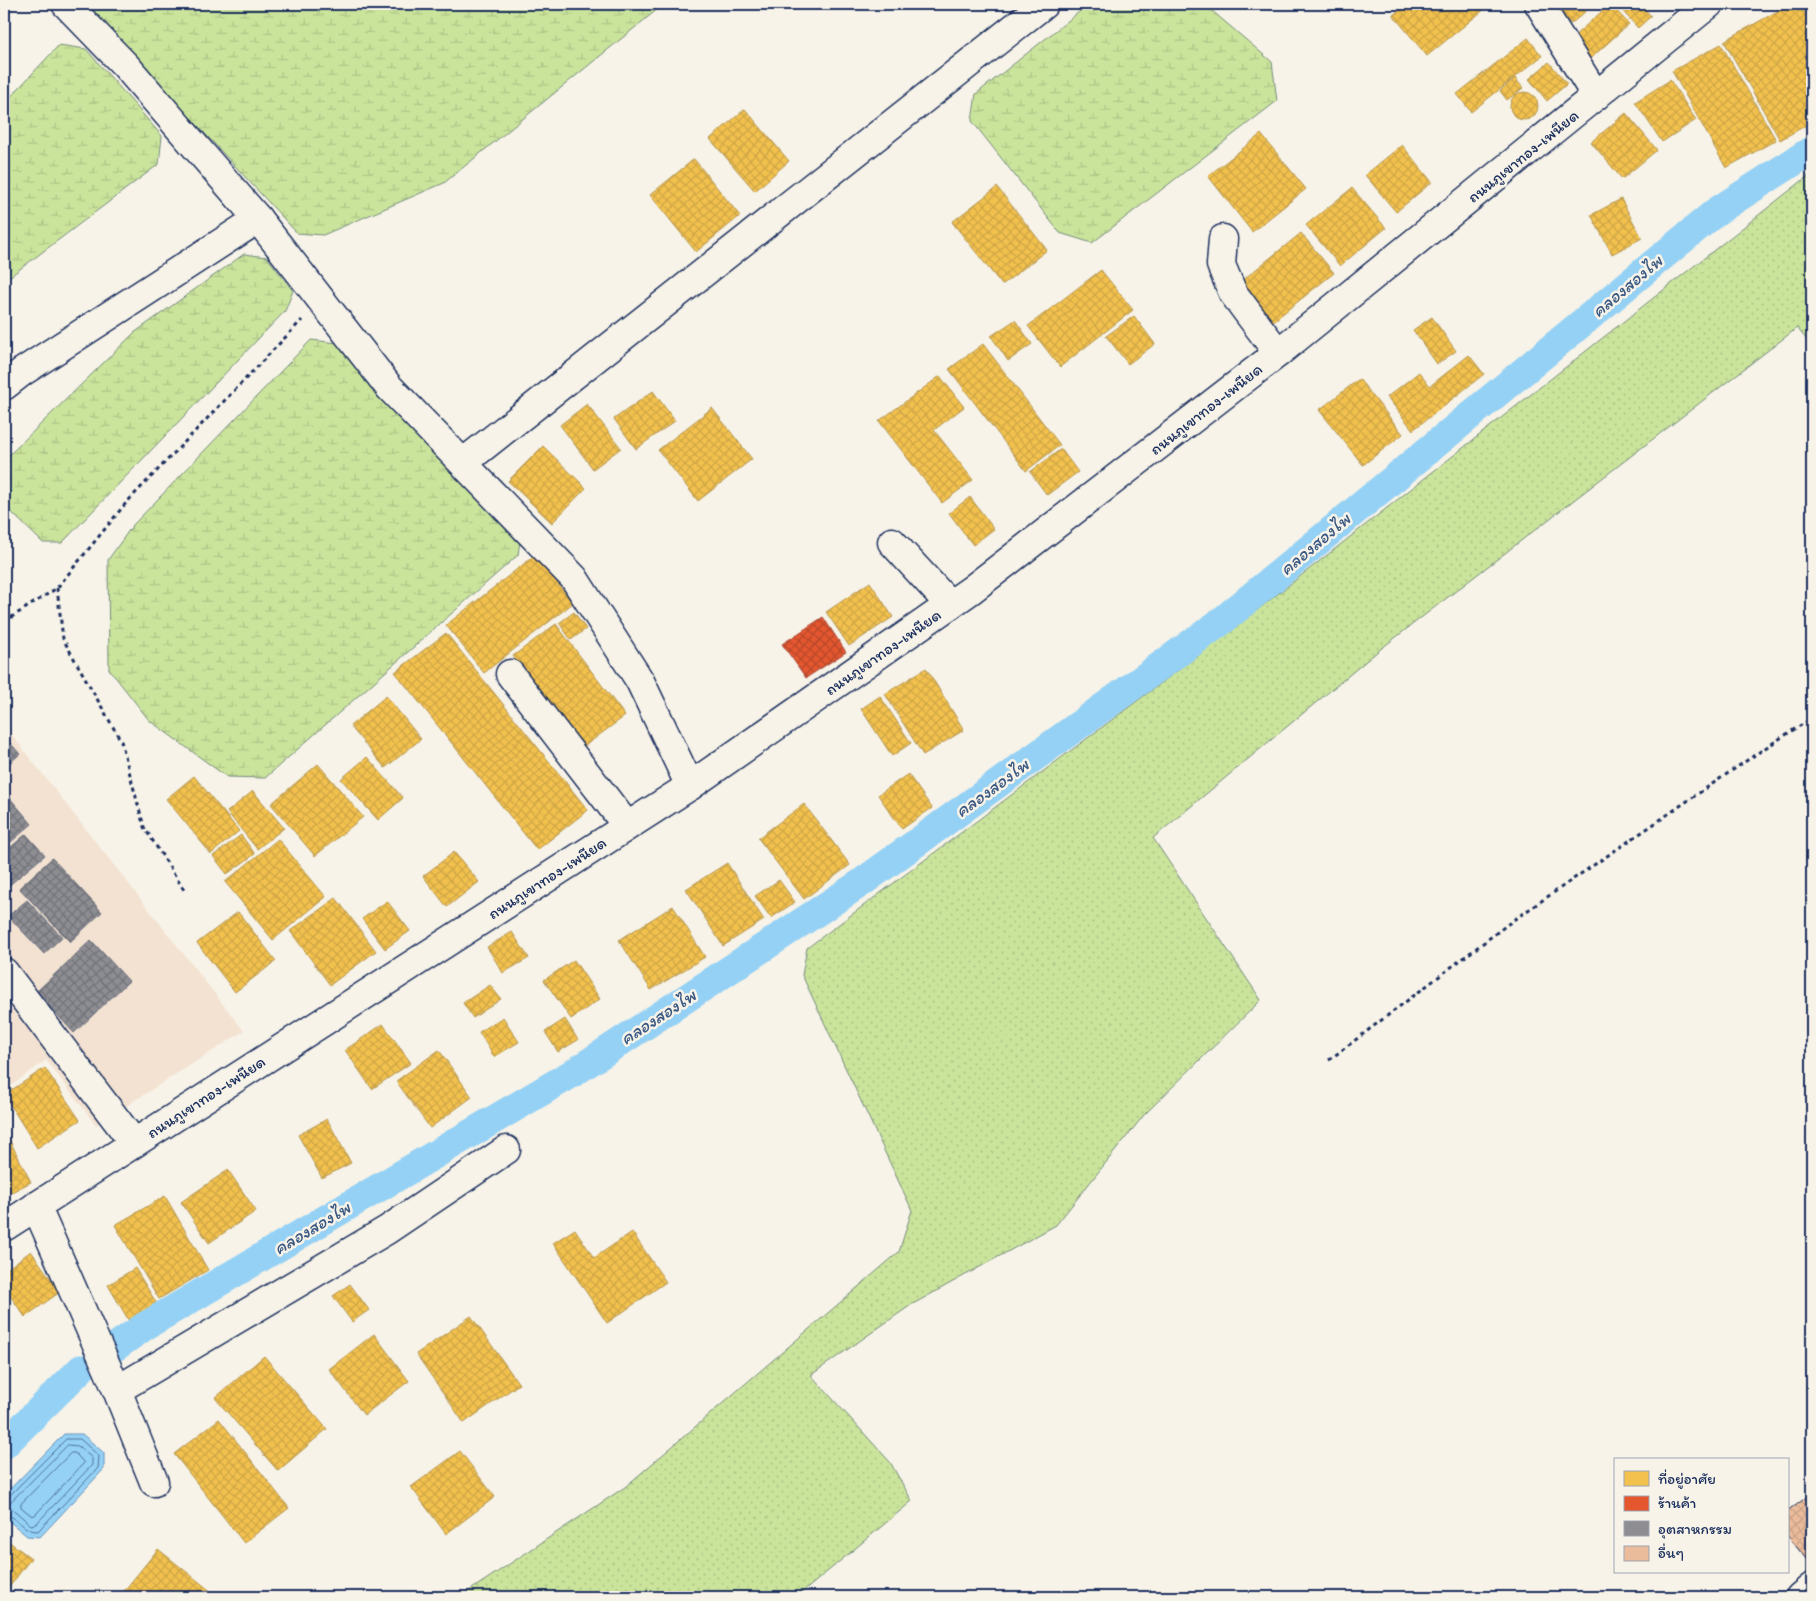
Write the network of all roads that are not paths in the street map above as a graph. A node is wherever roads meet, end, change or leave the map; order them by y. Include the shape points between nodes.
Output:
1 (66, 4) edge
2 (1044, 4) edge
3 (1539, 4) edge
4 (1709, 4) edge
5 (1596, 96) junction
6 (258, 219) junction
7 (1223, 239) dead end
8 (1278, 353) junction
9 (4, 386) edge
10 (464, 462) junction
11 (892, 542) dead end
12 (950, 605) junction
13 (510, 674) dead end
14 (690, 786) junction
15 (628, 826) junction
16 (4, 972) edge
17 (134, 1143) junction
18 (506, 1150) dead end
19 (36, 1206) junction
20 (4, 1227) edge
21 (117, 1390) junction
22 (154, 1482) dead end
23 (1812, 1587) edge
24 (1800, 1597) edge

1 - 6 street via 126,66
2 - 10 street
3 - 5 street
4 - 5 street, ถนนภูเขาทอง-เพนียด
5 - 8 street, ถนนภูเขาทอง-เพนียด
6 - 9 street
6 - 10 street via 389,387
7 - 8 street via 1221,265 1233,293
8 - 12 street, ถนนภูเขาทอง-เพนียด
10 - 14 street via 574,578 640,681
11 - 12 street
12 - 14 street, ถนนภูเขาทอง-เพนียด
13 - 15 street
14 - 15 street, ถนนภูเขาทอง-เพนียด
15 - 17 street, ถนนภูเขาทอง-เพนียด
16 - 17 street
17 - 19 street, ถนนภูเขาทอง-เพนียด
18 - 21 street via 387,1230
19 - 20 street, ถนนภูเขาทอง-เพนียด
19 - 21 street
21 - 22 street
23 - 24 street

